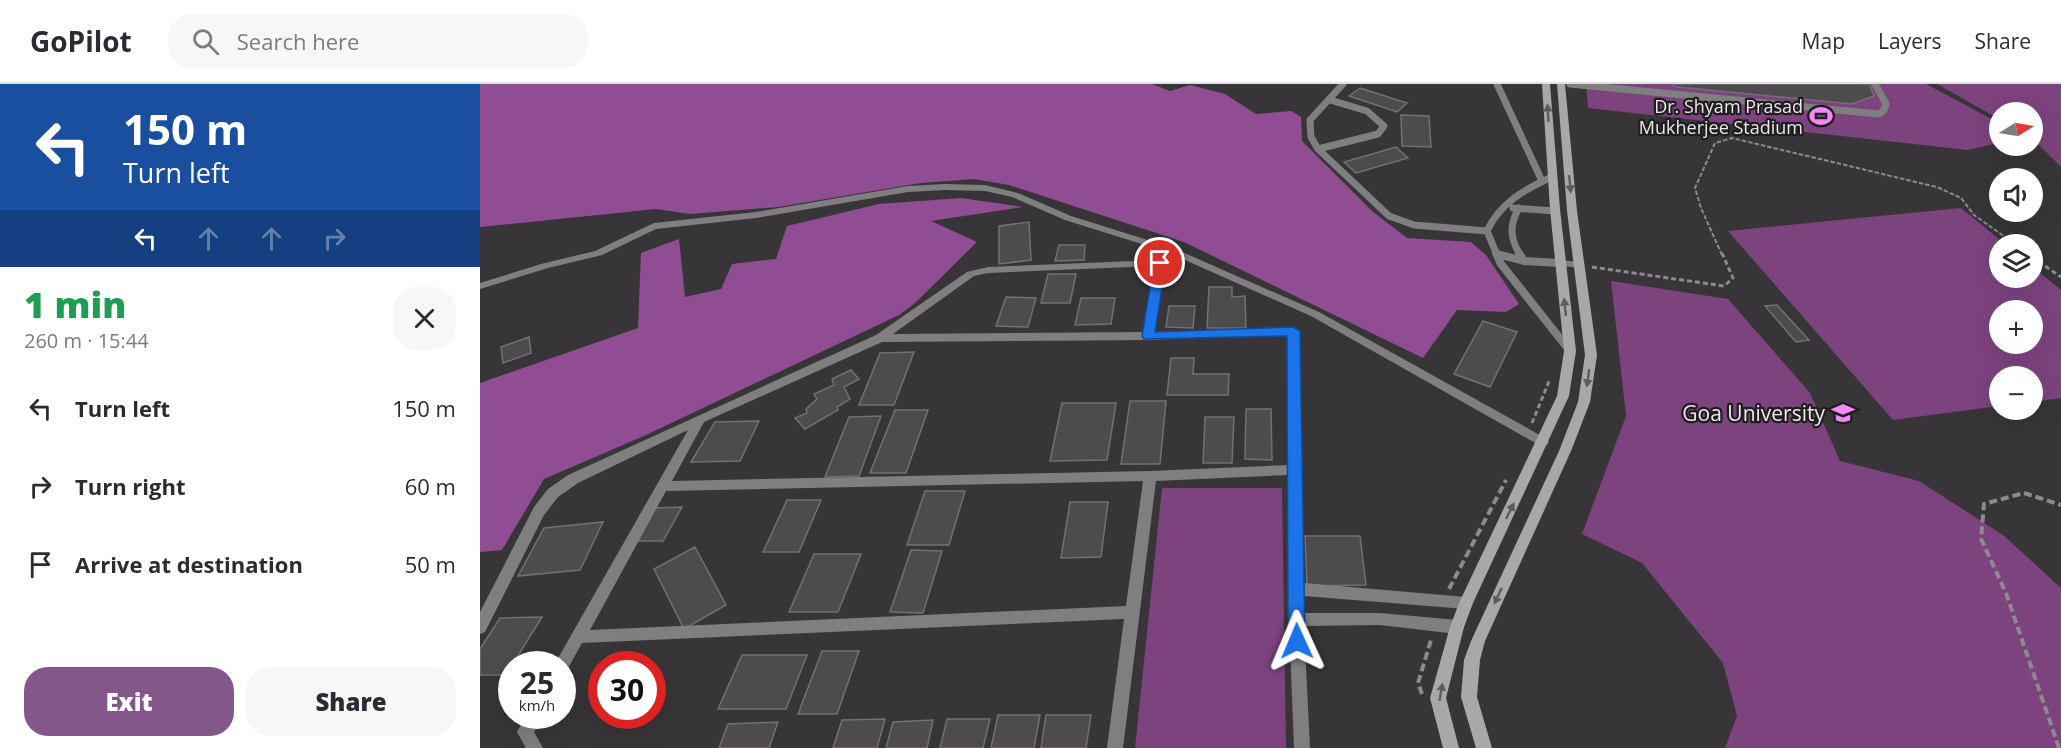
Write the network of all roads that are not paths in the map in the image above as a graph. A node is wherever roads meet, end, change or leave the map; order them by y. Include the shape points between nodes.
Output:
1 (1343, 84) edge
2 (1497, 84) edge
3 (1875, 84) edge
4 (1547, 86) edge
5 (1564, 86) edge
6 (1617, 86) edge
7 (1330, 100) junction
8 (1318, 149) junction
9 (1547, 179) junction
10 (1503, 207) junction
11 (1519, 208) junction
12 (1555, 211) junction
13 (1487, 231) junction
14 (1497, 254) junction
15 (1524, 261) junction
16 (1560, 263) junction
17 (1579, 265) junction
18 (480, 286) edge
19 (1148, 336) junction
20 (880, 338) junction
21 (1570, 351) junction
22 (699, 419) junction
23 (1543, 442) junction
24 (1295, 470) junction
25 (1150, 476) junction
26 (663, 486) junction
27 (1297, 589) junction
28 (1466, 603) junction
29 (1132, 612) junction
30 (1296, 620) junction
31 (480, 627) edge
32 (1457, 627) junction
33 (578, 637) junction
34 (570, 651) edge
35 (527, 729) edge
36 (535, 748) edge
37 (1115, 748) edge
38 (1302, 748) edge
39 (1451, 748) edge
40 (1484, 748) edge

1 - 7 lane
2 - 9 lane
3 - 6 lane via 1886,104 1879,114
4 - 5 main road
9 -> 4 main road
5 - 6 lane
5 -> 17 main road
7 - 8 lane via 1308,120 1310,137
7 - 8 lane via 1367,111 1384,126 1371,137
8 - 13 lane via 1389,216 1414,225
9 - 10 lane
9 - 12 main road
10 - 11 lane
10 - 13 lane via 1491,219
11 - 12 lane
11 - 15 lane via 1510,228
12 - 16 main road
13 - 14 lane
14 - 15 lane
14 - 21 lane
15 - 16 lane
16 - 17 street
21 -> 16 main road
17 -> 40 main road via 1591,355 1584,402 1472,660 1469,697
18 - 23 street via 598,253 662,224 756,215 908,189 985,188 1016,195 1068,218 1170,250 1315,314
19 - 20 street
19 - 20 street via 1160,263 971,273
19 - 24 street via 1293,331
20 - 22 street
21 - 23 main road via 1563,396
22 - 26 street
22 - 31 street via 573,479 553,494 539,511
28 -> 23 main road
24 - 25 street
24 - 27 street
25 - 26 street
25 - 29 street
26 - 33 street
27 - 28 street
27 - 30 street
28 - 32 main road
29 - 33 street
29 - 37 street
30 - 32 street via 1380,619
30 - 38 street
39 -> 32 main road via 1438,698
33 - 34 street
35 - 36 street

